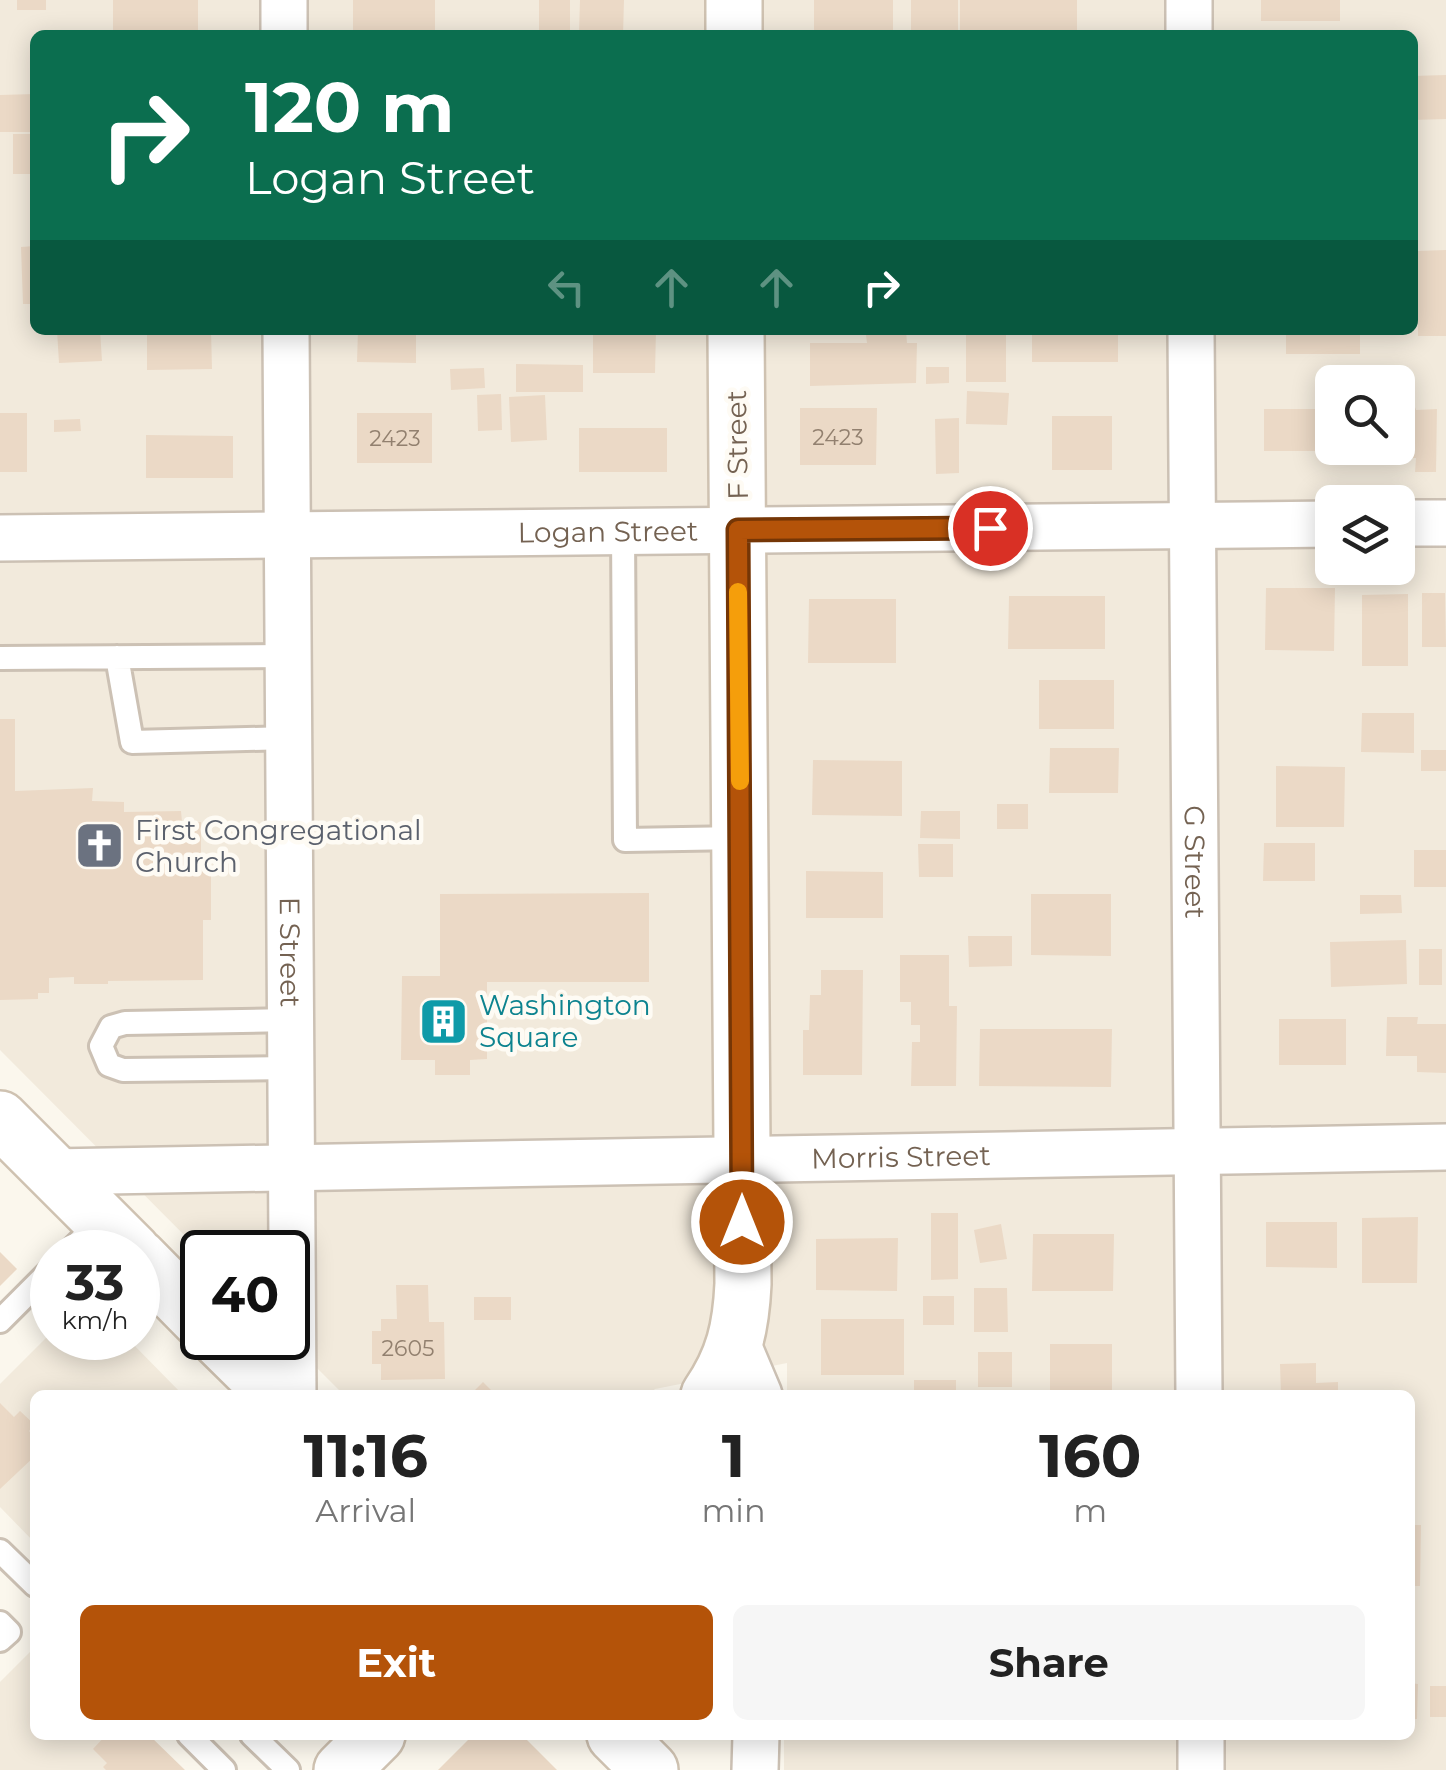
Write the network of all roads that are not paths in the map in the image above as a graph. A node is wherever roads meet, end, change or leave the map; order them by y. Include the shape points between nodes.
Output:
1 (284, 0) edge
2 (734, 0) edge
3 (1189, 0) edge
4 (284, 30) edge
5 (734, 30) edge
6 (1189, 30) edge
7 (286, 335) edge
8 (736, 335) edge
9 (1191, 335) edge
10 (1446, 522) edge
11 (1415, 523) edge
12 (1315, 524) edge
13 (1192, 525) junction
14 (738, 530) junction
15 (623, 531) junction
16 (288, 534) junction
17 (0, 538) edge
18 (288, 656) junction
19 (116, 657) junction
20 (0, 658) edge
21 (289, 738) junction
22 (740, 838) junction
23 (291, 1020) junction
24 (291, 1068) junction
25 (0, 1119) edge
26 (1446, 1148) edge
27 (1197, 1152) junction
28 (742, 1160) junction
29 (292, 1168) junction
30 (53, 1172) junction
31 (98, 1230) edge
32 (160, 1287) edge
33 (30, 1292) edge
34 (180, 1304) edge
35 (0, 1321) edge
36 (737, 1344) junction
37 (240, 1360) edge
38 (271, 1390) edge
39 (293, 1390) edge
40 (712, 1390) edge
41 (757, 1390) edge
42 (1198, 1390) edge
43 (0, 1551) edge
44 (30, 1580) edge
45 (0, 1623) edge
46 (0, 1640) edge
47 (193, 1740) edge
48 (257, 1740) edge
49 (372, 1740) edge
50 (620, 1740) edge
51 (756, 1740) edge
52 (1201, 1740) edge
53 (224, 1770) edge
54 (288, 1770) edge
55 (342, 1770) edge
56 (650, 1770) edge
57 (755, 1770) edge
58 (1201, 1770) edge

1 - 4 street
2 - 5 street
3 - 6 street
7 - 16 street, E Street
8 - 14 street, F Street
9 - 13 street, G Street
10 - 11 street
12 - 13 street, Logan Street
13 - 14 street, Logan Street
13 - 27 street, G Street
14 - 15 street, Logan Street
14 - 22 street, F Street
15 - 16 street, Logan Street
15 - 22 lane via 626,840
16 - 17 street, Logan Street
16 - 18 street, E Street
18 - 19 lane
18 - 21 street, E Street
19 - 20 lane
19 - 21 lane via 132,742
21 - 23 street, E Street
22 - 28 street, F Street
23 - 24 street, E Street
23 - 24 lane via 125,1024 111,1028 101,1046 104,1060 123,1070
24 - 29 street, E Street
25 - 30 street
26 - 27 street, Morris Street
27 - 28 street, Morris Street
27 - 42 street, G Street
28 - 29 street, Morris Street
28 - 36 street, F Street
29 - 30 street, Morris Street
29 - 39 street, E Street
30 - 31 street
32 - 34 street
33 - 35 lane
36 - 40 street
36 - 41 street, F Street
37 - 38 street
43 - 44 lane
45 - 46 lane via 9,1632
47 - 53 lane
48 - 54 lane
49 - 55 street
50 - 56 street
51 - 57 street
52 - 58 street

